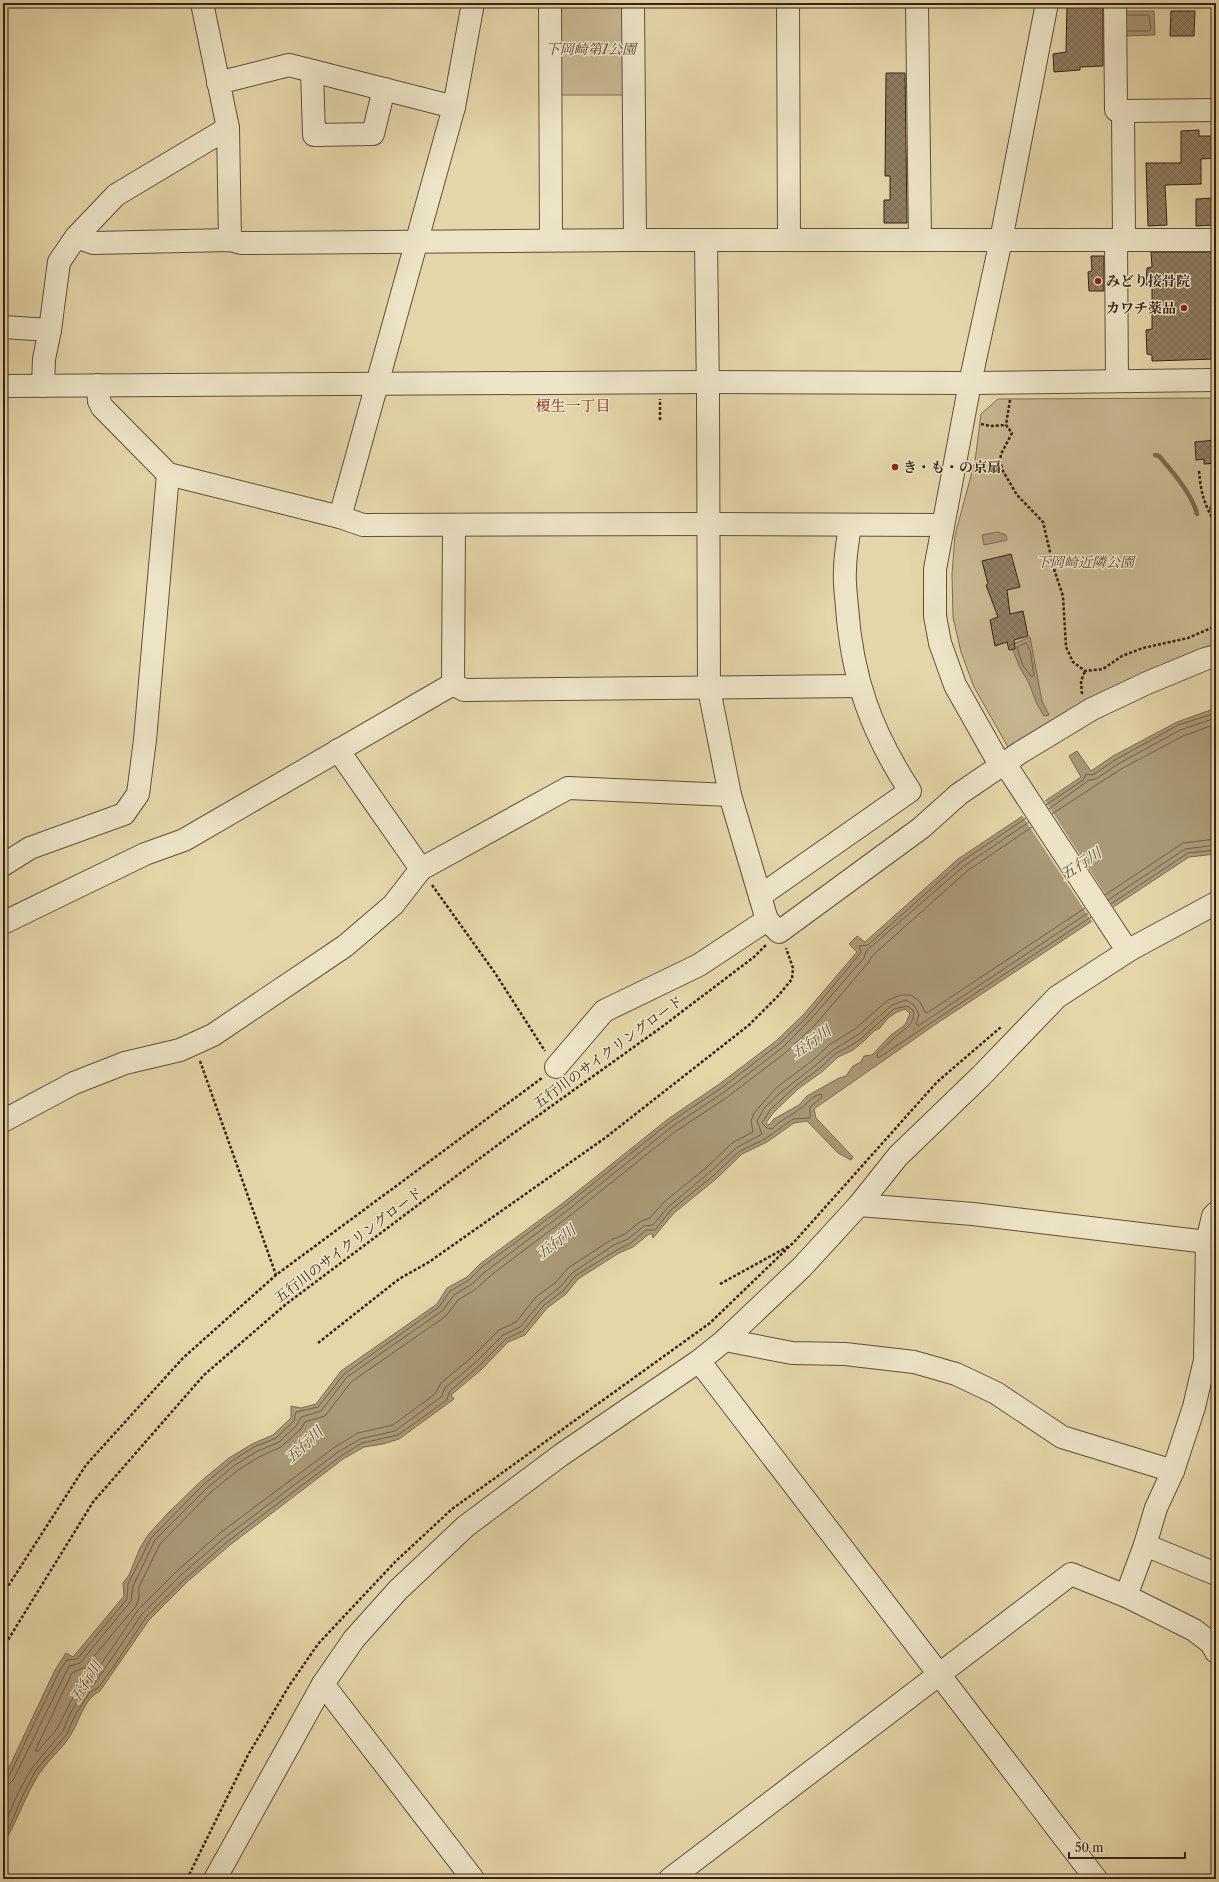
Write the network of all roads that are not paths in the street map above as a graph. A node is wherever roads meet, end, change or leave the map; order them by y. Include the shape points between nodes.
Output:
1 (202, 3) edge
2 (473, 3) edge
3 (550, 3) edge
4 (633, 3) edge
5 (788, 3) edge
6 (917, 3) edge
7 (1047, 3) edge
8 (1115, 3) edge
9 (312, 71) junction
10 (218, 83) junction
11 (384, 89) junction
12 (454, 107) junction
13 (1216, 110) edge
14 (1123, 112) junction
15 (228, 128) junction
16 (76, 237) junction
17 (920, 239) junction
18 (230, 240) junction
19 (551, 240) junction
20 (635, 240) junction
21 (789, 240) junction
22 (1001, 240) junction
23 (1120, 240) junction
24 (1216, 240) edge
25 (706, 241) junction
26 (415, 242) junction
27 (3, 327) edge
28 (50, 330) junction
29 (1216, 380) edge
30 (1117, 381) junction
31 (708, 382) junction
32 (970, 383) junction
33 (378, 384) junction
34 (98, 385) junction
35 (3, 386) edge
36 (43, 386) junction
37 (168, 474) junction
38 (340, 517) junction
39 (709, 524) junction
40 (454, 525) junction
41 (850, 525) junction
42 (943, 525) junction
43 (1216, 656) edge
44 (453, 684) junction
45 (859, 686) junction
46 (709, 689) junction
47 (338, 750) junction
48 (1004, 768) junction
49 (730, 795) junction
50 (3, 865) edge
51 (421, 869) junction
52 (760, 896) junction
53 (1216, 903) edge
54 (3, 923) edge
55 (773, 926) junction
56 (1127, 946) junction
57 (556, 1067) road end
58 (3, 1121) edge
59 (860, 1205) junction
60 (1216, 1213) edge
61 (1207, 1242) junction
62 (726, 1340) junction
63 (699, 1361) junction
64 (1210, 1366) edge
65 (1172, 1471) junction
66 (1145, 1545) junction
67 (1216, 1574) edge
68 (1126, 1596) junction
69 (1214, 1644) edge
70 (938, 1674) junction
71 (323, 1684) junction
72 (215, 1879) edge
73 (472, 1879) edge
74 (670, 1879) edge
75 (1096, 1879) edge

1 - 10 street
2 - 12 street
3 - 19 street
4 - 20 street
5 - 21 street
6 - 17 street
7 - 22 street
8 - 14 street via 1116,110
9 - 10 street via 289,65
9 - 11 street
9 - 11 street via 314,135 373,134
10 - 15 street
11 - 12 street
12 - 26 street
13 - 14 street
14 - 23 street
15 - 16 street via 116,195
15 - 18 street
16 - 18 street via 93,242
16 - 28 street via 59,262
17 - 21 street
17 - 22 street
18 - 26 street via 241,243
19 - 20 street
19 - 26 street
20 - 25 street
21 - 25 street
22 - 23 street
22 - 32 street
23 - 24 street
23 - 30 street
25 - 31 street
26 - 33 street
27 - 28 street
28 - 36 street via 44,359
29 - 30 street
30 - 32 street
31 - 32 street
31 - 33 street
31 - 39 street
32 - 42 street
33 - 34 street
33 - 38 street
34 - 36 street
34 - 37 street via 102,407
35 - 36 street
37 - 38 street
37 - 50 street via 138,794 124,814 30,848
38 - 40 street via 363,525
39 - 40 street
39 - 41 street
39 - 46 street
40 - 44 street
41 - 42 street
41 - 45 street via 845,570 849,640
42 - 48 street via 935,569 935,616 940,643 955,685
43 - 48 street via 1147,683 1092,710
44 - 46 street via 464,690
44 - 47 street
45 - 46 street
45 - 52 street via 889,759 910,791
46 - 49 street
47 - 51 street
47 - 54 street via 184,840 145,854
48 - 55 street via 959,794 921,828
48 - 56 street
49 - 51 street via 568,788
49 - 52 street
51 - 58 street via 393,905 345,946 213,1035 180,1050 125,1063 74,1083
52 - 55 street
53 - 56 street
55 - 57 street via 699,966 604,1011
56 - 59 street via 1057,997 981,1076 898,1156
59 - 61 street via 973,1214
59 - 62 street via 802,1267
60 - 61 street
61 - 64 street
62 - 63 street
62 - 65 street via 792,1353 845,1354 914,1362 956,1374 996,1393 1062,1437
63 - 70 street
63 - 71 street via 561,1455 466,1526 398,1590 354,1639
64 - 65 street
65 - 66 street via 1156,1508
66 - 67 street
66 - 68 street
68 - 69 street via 1194,1630
68 - 70 street via 1071,1574
70 - 74 street
70 - 75 street
71 - 72 street
71 - 73 street

